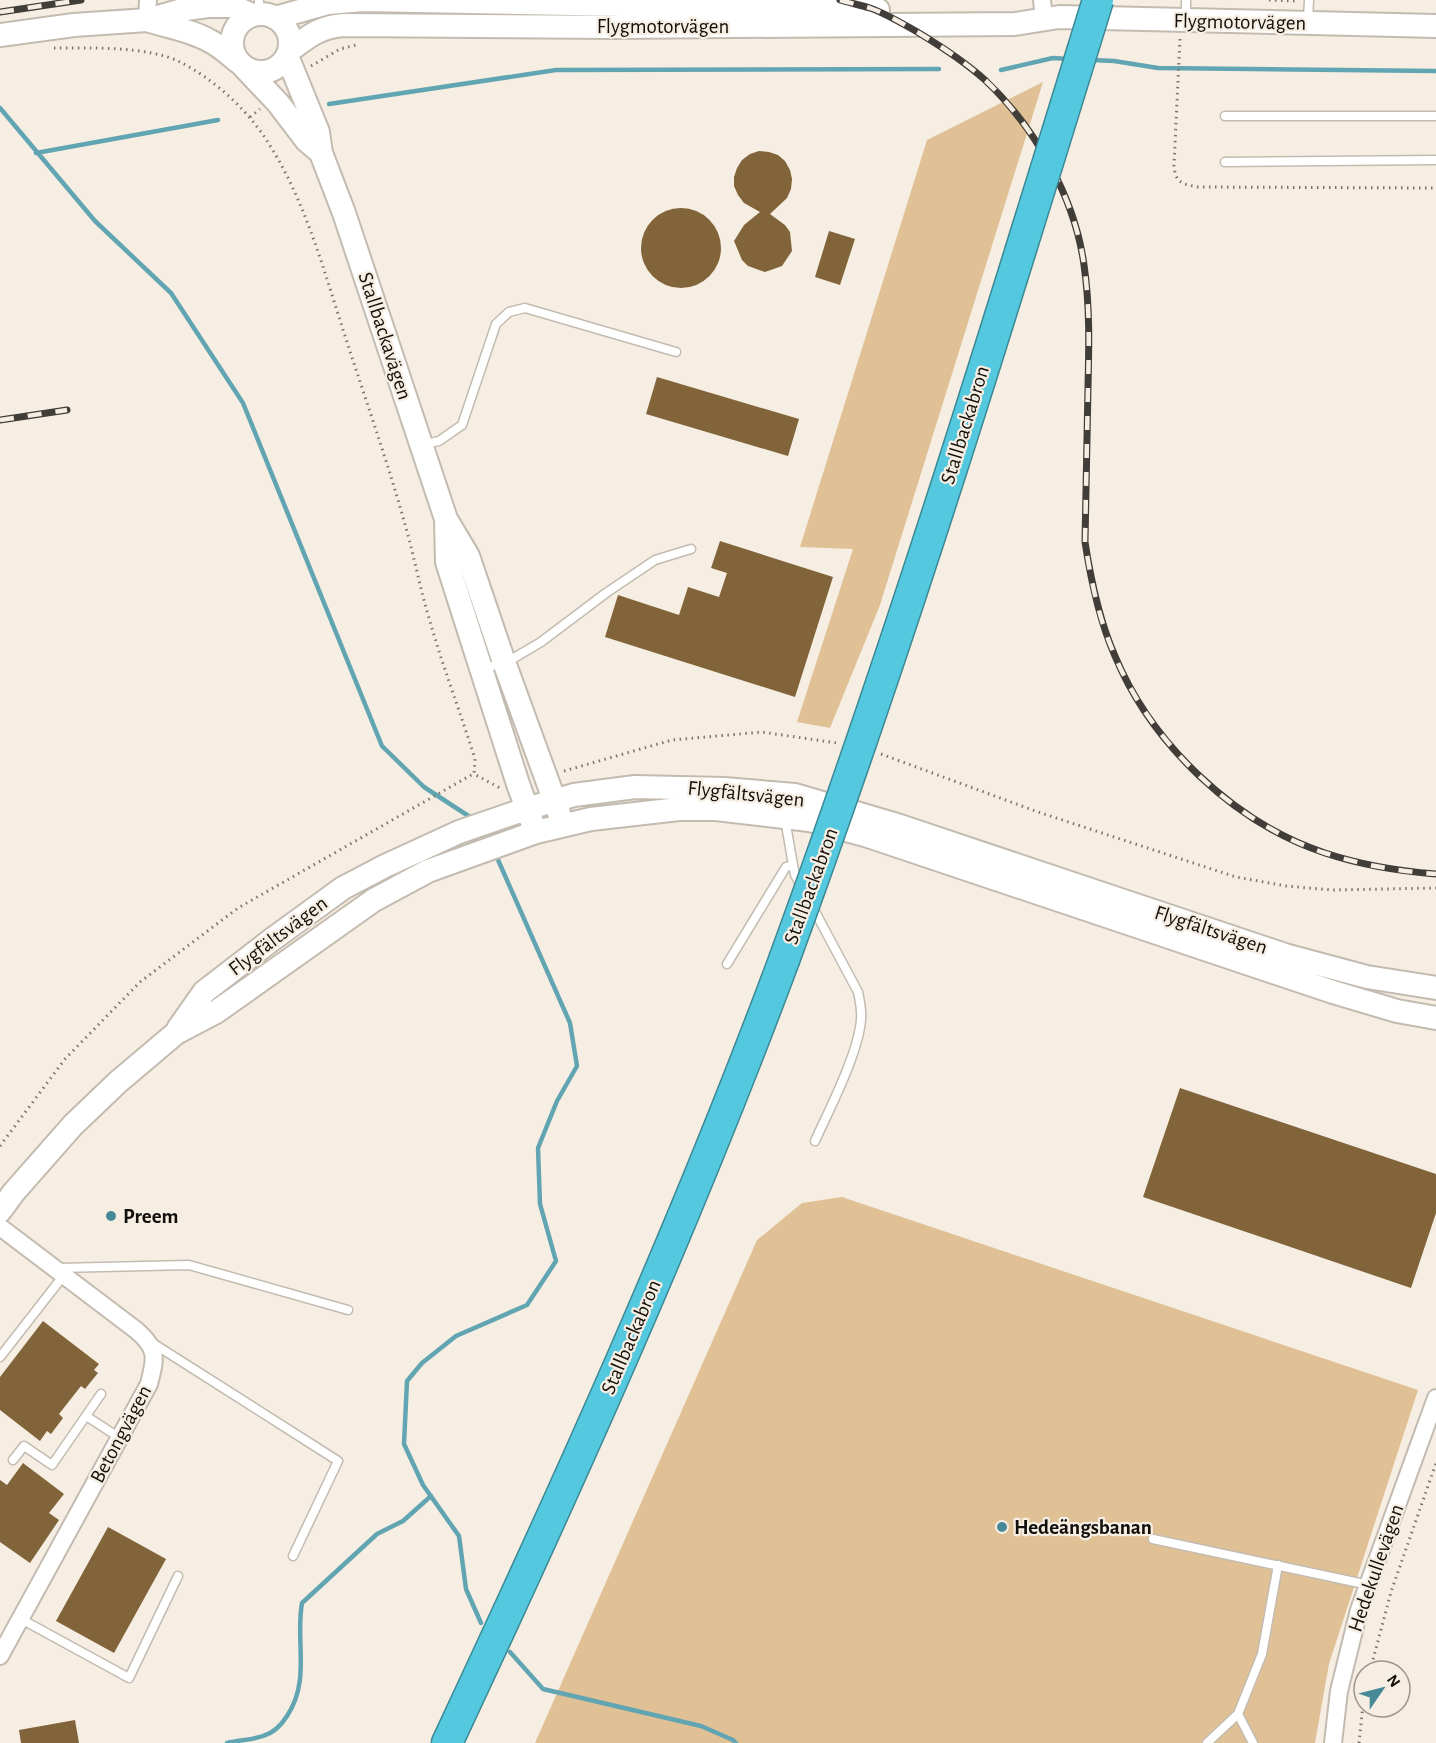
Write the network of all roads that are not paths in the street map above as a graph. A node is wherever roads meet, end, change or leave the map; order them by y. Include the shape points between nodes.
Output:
1 (1098, 0) edge
2 (1308, 8) edge
3 (1043, 9) edge
4 (147, 10) edge
5 (1186, 10) edge
6 (261, 12) edge
7 (1436, 26) edge
8 (0, 34) edge
9 (288, 53) junction
10 (241, 64) junction
11 (1225, 116) dead end
12 (1436, 116) edge
13 (321, 153) junction
14 (1436, 160) edge
15 (1225, 162) dead end
16 (676, 352) dead end
17 (421, 445) junction
18 (446, 519) junction
19 (691, 549) dead end
20 (504, 662) junction
21 (481, 670) junction
22 (555, 800) junction
23 (526, 809) junction
24 (785, 818) junction
25 (564, 826) junction
26 (528, 835) junction
27 (793, 865) junction
28 (728, 964) dead end
29 (1436, 988) edge
30 (1436, 1018) edge
31 (176, 1033) junction
32 (816, 1141) dead end
33 (0, 1211) edge
34 (0, 1227) edge
35 (59, 1272) junction
36 (348, 1310) dead end
37 (145, 1338) junction
38 (0, 1357) edge
39 (101, 1394) dead end
40 (1436, 1398) edge
41 (86, 1416) junction
42 (120, 1438) junction
43 (13, 1460) dead end
44 (1153, 1539) dead end
45 (293, 1556) dead end
46 (1278, 1566) junction
47 (178, 1576) dead end
48 (1369, 1585) junction
49 (21, 1619) junction
50 (3, 1645) edge
51 (1238, 1714) junction
52 (447, 1743) edge
53 (1207, 1743) edge
54 (1253, 1743) edge
55 (1333, 1743) edge

1 - 52 highway, Stallbackabron, bridge via 908,606 784,960 624,1357
2 - 5 street, Flygmotorvägen
2 - 7 street, Flygmotorvägen
3 - 5 street, Flygmotorvägen via 1059,17
3 - 6 street, Flygmotorvägen via 1018,12 363,0
3 - 9 street, Flygmotorvägen via 1015,24 1003,25 344,25 317,30
4 - 6 street, Stallbackavägen via 232,6
4 - 8 street, Stallbackavägen
4 - 10 street, Stallbackavägen via 170,28 212,41
6 - 9 street via 288,32
6 - 10 street via 237,26 233,34 231,43
9 - 10 street via 273,70 253,71
9 - 13 street, Stallbackavägen via 318,132
10 - 13 street, Stallbackavägen
11 - 12 lane
13 - 17 street, Stallbackavägen
14 - 15 lane
16 - 17 lane via 525,308 509,312 496,324 462,425 439,441
17 - 18 street, Stallbackavägen
18 - 20 street, Stallbackavägen via 468,556
18 - 21 street, Stallbackavägen via 447,562
19 - 20 lane via 655,560 541,642
20 - 21 lane
20 - 22 street, Stallbackavägen
21 - 23 street, Stallbackavägen
22 - 23 street, Flygfältsvägen
22 - 25 street, Stallbackavägen
22 - 29 street, Flygfältsvägen via 596,792 664,787 795,795 897,825 1285,955 1366,977
23 - 26 street, Stallbackavägen
23 - 31 street, Flygfältsvägen via 459,832 343,888 204,992
24 - 25 street, Flygfältsvägen via 716,809 680,809 591,819
24 - 27 lane
24 - 30 street, Flygfältsvägen via 809,820 868,836 1333,992
25 - 26 street, Flygfältsvägen
26 - 31 street, Flygfältsvägen via 428,871 374,900 216,1012
27 - 28 lane via 786,867
27 - 32 lane via 858,992 861,1006 852,1056
31 - 33 street, Flygfältsvägen via 73,1125
34 - 35 street
35 - 36 lane via 189,1265
35 - 37 street
35 - 38 lane
37 - 42 street, Betongvägen via 154,1354 154,1365 149,1384
37 - 45 lane via 338,1461
39 - 41 lane
40 - 48 street, Hedekullevägen
41 - 42 lane
41 - 43 lane via 52,1465 24,1446
42 - 49 street, Betongvägen
44 - 46 lane
46 - 48 lane
46 - 51 lane via 1262,1654
47 - 49 lane via 129,1678
48 - 55 street, Hedekullevägen via 1339,1691
49 - 50 street, Betongvägen
51 - 53 lane
51 - 54 lane

